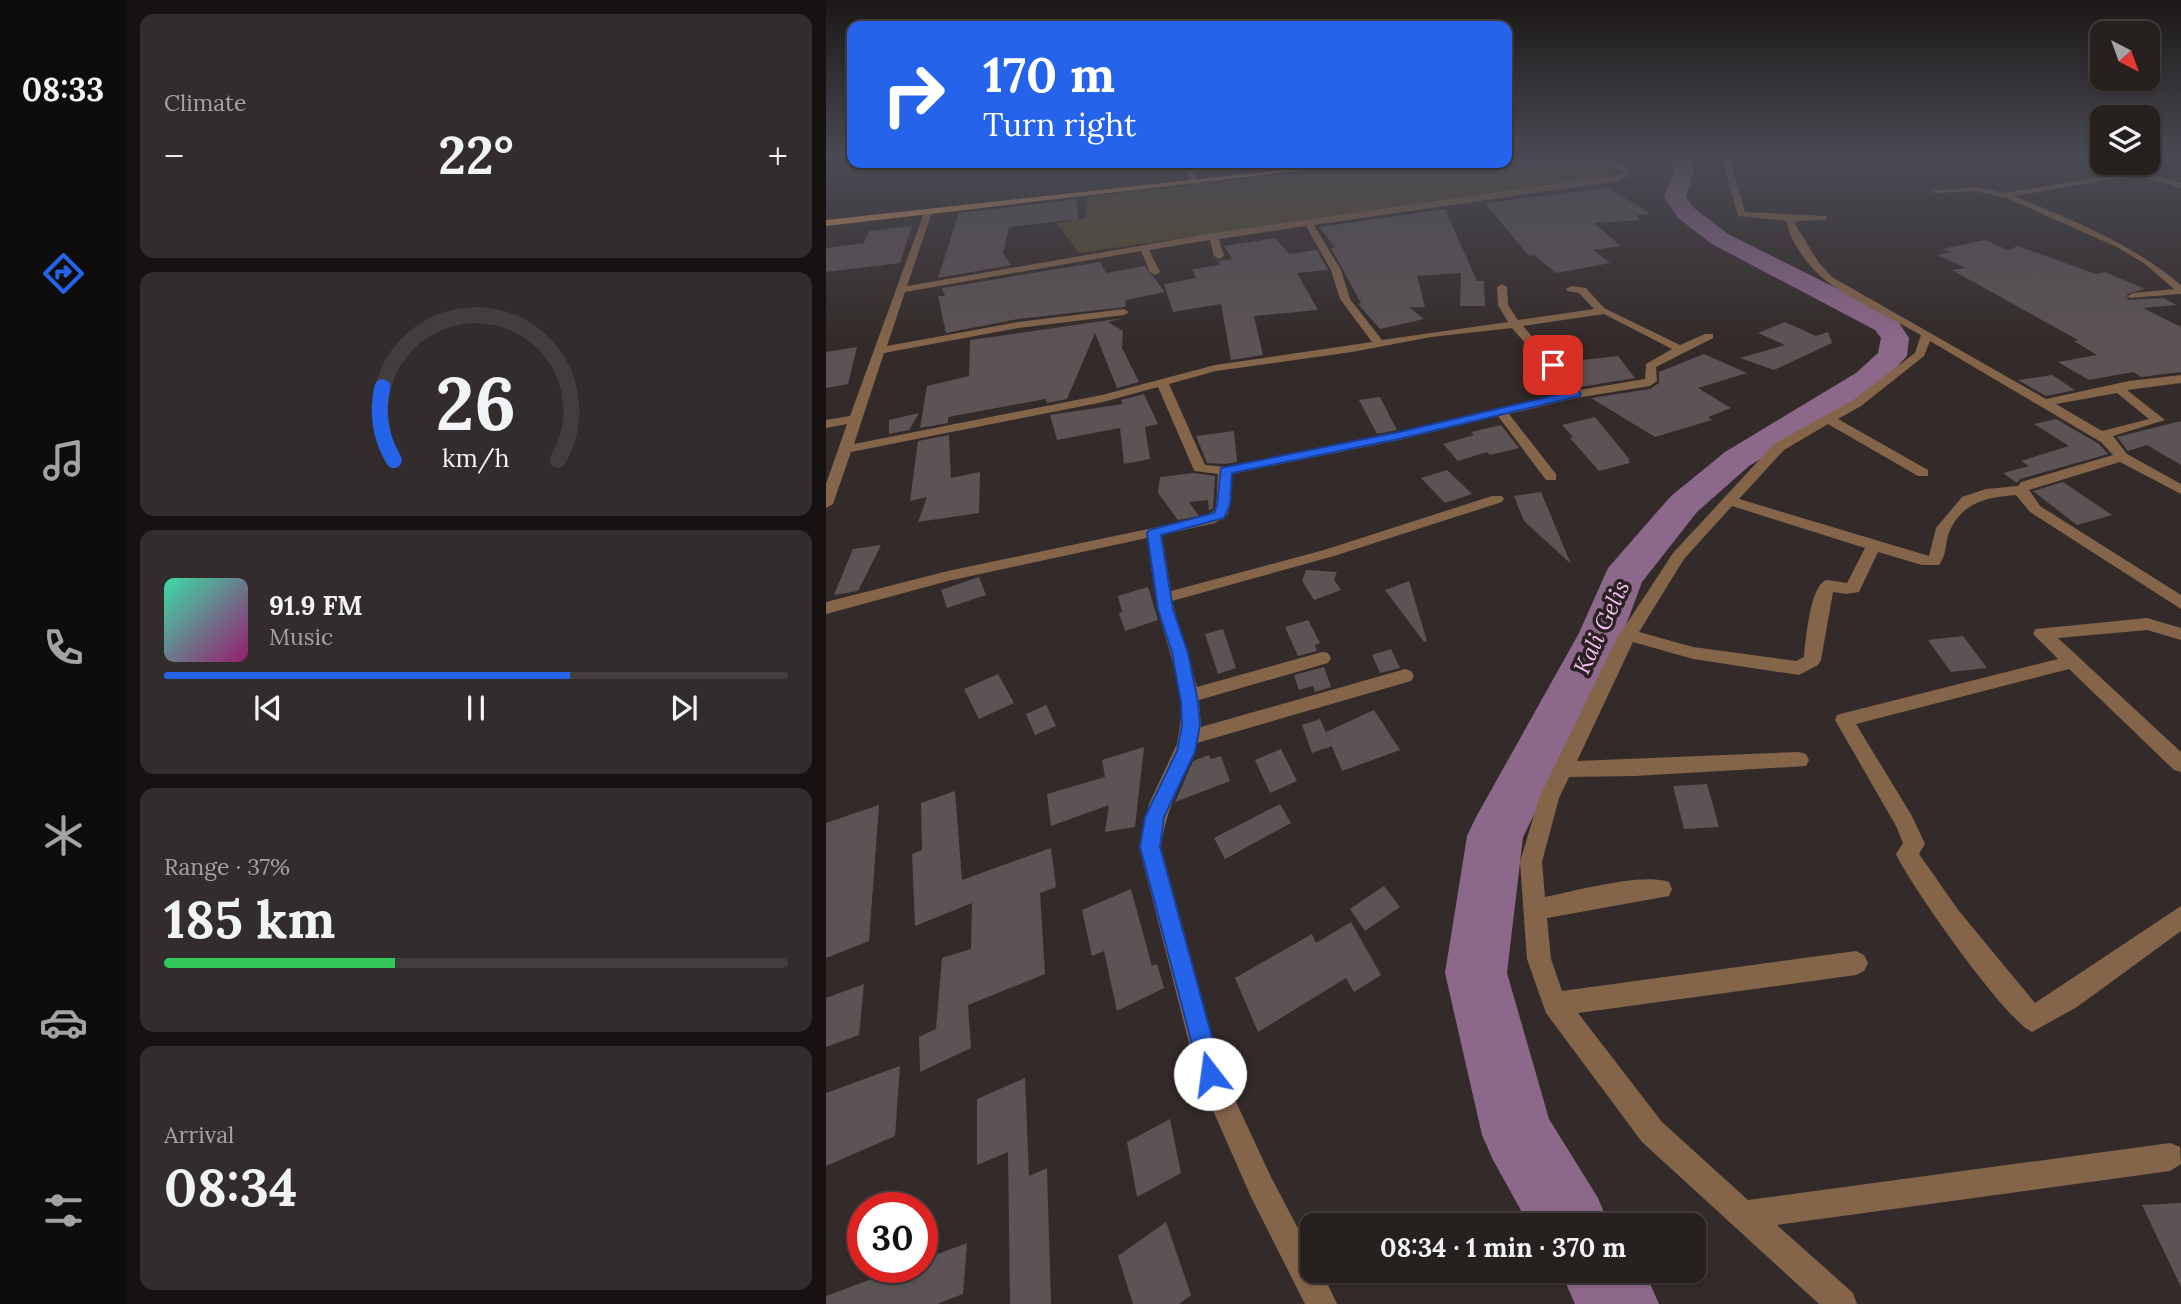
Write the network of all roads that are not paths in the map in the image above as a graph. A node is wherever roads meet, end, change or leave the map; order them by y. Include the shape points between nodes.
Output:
1 (1792, 219) edge
2 (855, 220) edge
3 (925, 220) edge
4 (1332, 220) edge
5 (2062, 220) edge
6 (826, 223) edge
7 (1308, 223) junction
8 (1214, 236) junction
9 (1144, 248) junction
10 (1219, 257) dead end
11 (1155, 272) dead end
12 (1502, 287) dead end
13 (1571, 289) dead end
14 (901, 290) junction
15 (2181, 291) edge
16 (2133, 296) dead end
17 (1601, 311) junction
18 (1124, 312) dead end
19 (1516, 324) junction
20 (1927, 334) junction
21 (1709, 336) dead end
22 (1380, 344) junction
23 (1681, 349) junction
24 (881, 350) junction
25 (2181, 379) edge
26 (1163, 384) junction
27 (2119, 389) junction
28 (1576, 394) junction
29 (2044, 403) junction
30 (1501, 412) junction
31 (857, 419) junction
32 (1828, 419) junction
33 (826, 424) edge
34 (2106, 439) junction
35 (847, 449) junction
36 (2122, 457) junction
37 (1225, 471) junction
38 (1923, 473) dead end
39 (1551, 477) dead end
40 (2022, 490) junction
41 (2181, 490) edge
42 (1497, 499) dead end
43 (1730, 501) junction
44 (826, 504) edge
45 (1154, 533) junction
46 (1874, 545) junction
47 (1164, 598) junction
48 (2181, 603) edge
49 (826, 607) edge
50 (2181, 634) edge
51 (1628, 635) junction
52 (1322, 659) dead end
53 (2070, 662) junction
54 (1405, 676) dead end
55 (1188, 696) junction
56 (1189, 738) junction
57 (1798, 760) dead end
58 (2181, 764) edge
59 (1563, 769) junction
60 (1661, 889) dead end
61 (1535, 910) junction
62 (2181, 917) edge
63 (1856, 963) dead end
64 (1555, 1004) junction
65 (2170, 1157) dead end
66 (1743, 1215) junction
67 (1322, 1304) edge
68 (1842, 1304) edge

1 - 20 street via 1798,239 1829,279
2 - 6 main road
3 - 14 street
4 - 7 street
5 - 15 street via 2120,245
7 - 8 street
7 - 22 street via 1336,270 1345,299
8 - 9 street
8 - 10 street
9 - 11 street
9 - 14 street
12 - 19 street via 1503,305
13 - 17 street via 1583,290
14 - 24 street
15 - 16 street
17 - 19 street
17 - 23 street
18 - 24 street via 1018,325
19 - 22 street
19 - 28 street
20 - 29 street
20 - 32 street via 1920,354 1857,403
21 - 23 street
22 - 26 street via 1215,368
23 - 28 street via 1650,366 1651,381
24 - 31 street
25 - 27 street
26 - 35 street
26 - 37 street via 1200,468
27 - 29 street
27 - 34 street via 2159,420 2109,432
28 - 30 street
29 - 34 street
30 - 37 street
30 - 39 street
31 - 33 street
31 - 35 street
32 - 38 street
32 - 43 street via 1779,447
34 - 36 street
35 - 44 street
36 - 40 street
36 - 41 street
37 - 45 street via 1224,505 1219,515
40 - 46 street via 1967,500 1943,528 1933,561
40 - 48 street via 2035,509
42 - 47 street
43 - 46 street
43 - 51 street via 1678,556
45 - 47 street
45 - 49 street
46 - 51 street via 1853,587 1827,585 1812,660 1799,668 1693,653
47 - 55 street
50 - 53 street via 2147,624 2042,633
51 - 59 street
52 - 55 street
53 - 58 street
53 - 62 street via 1844,720 1905,822 1914,844 1908,854 1916,869 1953,923 2032,1019
54 - 56 street
55 - 56 street
56 - 67 street via 1154,817 1150,847 1210,1074 1261,1187
57 - 59 street
59 - 61 street via 1549,798 1531,862
60 - 61 street
61 - 64 street via 1539,959
63 - 64 street
64 - 66 street via 1652,1132
65 - 66 street
66 - 68 street

